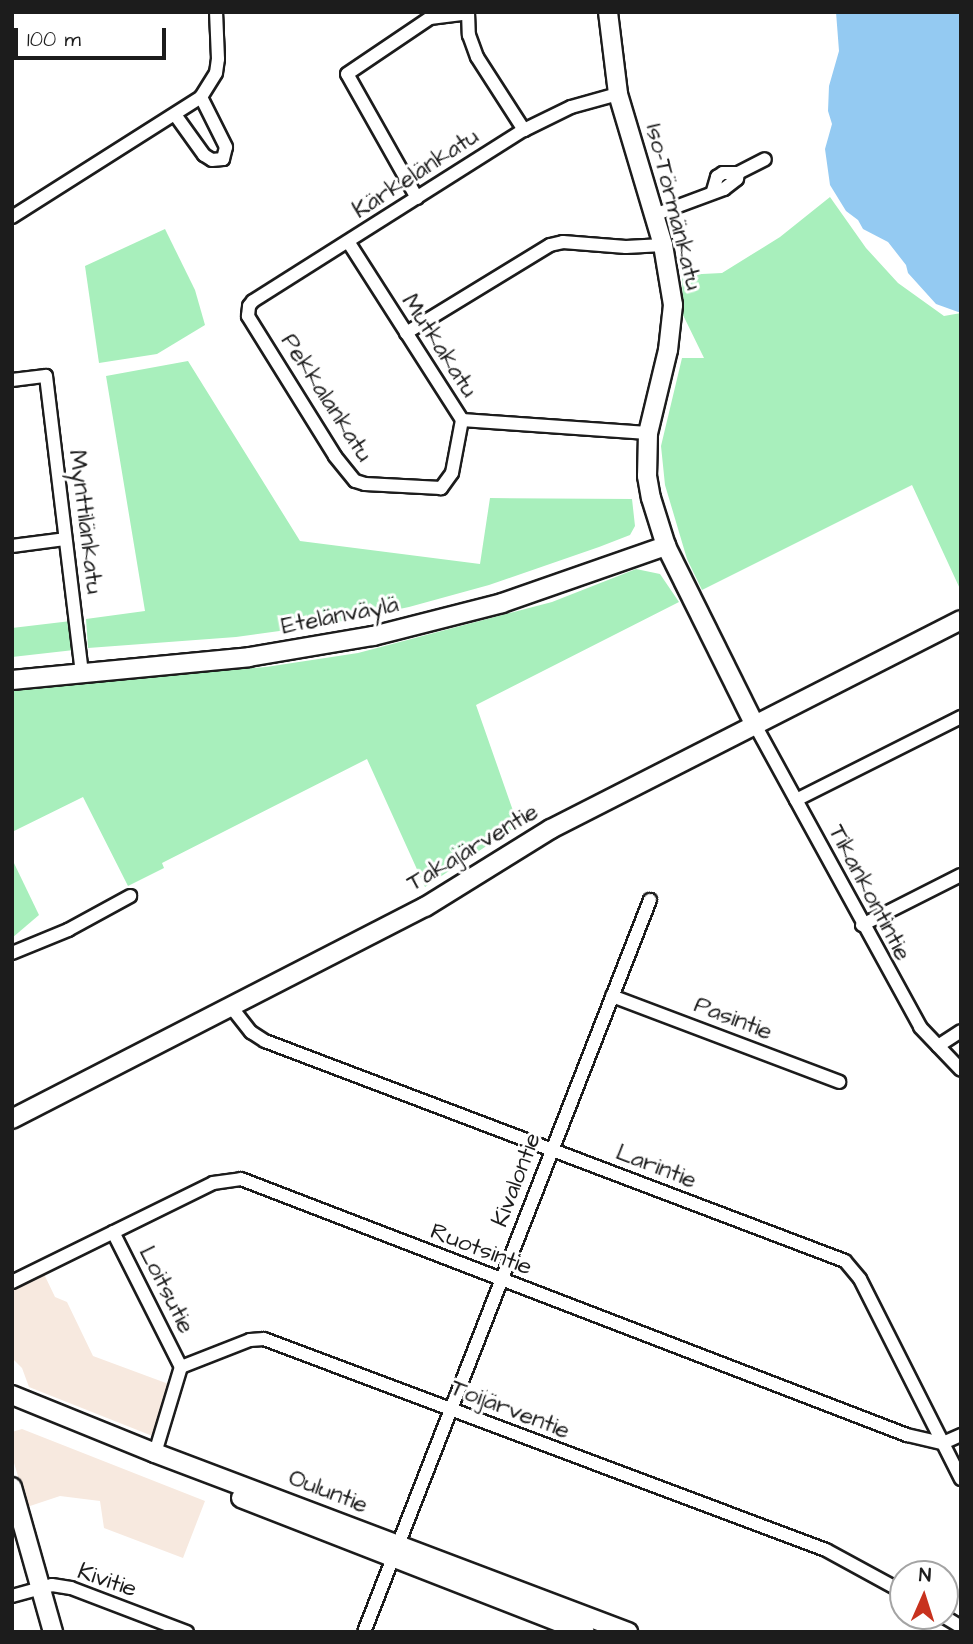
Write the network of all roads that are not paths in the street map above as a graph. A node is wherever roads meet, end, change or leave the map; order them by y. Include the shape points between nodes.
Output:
1 (216, 12) edge
2 (608, 12) edge
3 (468, 13) edge
4 (618, 94) junction
5 (201, 97) junction
6 (176, 116) junction
7 (524, 130) junction
8 (765, 159) dead end
9 (417, 198) junction
10 (654, 215) junction
11 (12, 217) edge
12 (349, 243) junction
13 (663, 245) junction
14 (248, 309) joint
15 (406, 332) junction
16 (12, 380) edge
17 (462, 420) junction
18 (648, 433) junction
19 (65, 539) junction
20 (12, 546) edge
21 (666, 546) junction
22 (961, 620) edge
23 (82, 672) junction
24 (12, 680) edge
25 (961, 718) edge
26 (755, 725) junction
27 (796, 800) junction
28 (961, 876) edge
29 (130, 896) dead end
30 (650, 900) dead end
31 (862, 925) junction
32 (12, 953) edge
33 (612, 996) junction
34 (232, 1008) junction
35 (961, 1031) edge
36 (938, 1045) junction
37 (961, 1070) edge
38 (839, 1082) dead end
39 (12, 1119) edge
40 (551, 1149) junction
41 (113, 1232) junction
42 (500, 1280) junction
43 (12, 1282) edge
44 (181, 1367) junction
45 (12, 1395) edge
46 (12, 1410) edge
47 (451, 1410) junction
48 (961, 1435) edge
49 (943, 1443) junction
50 (155, 1453) junction
51 (961, 1479) edge
52 (12, 1487) edge
53 (394, 1551) junction
54 (889, 1584) edge
55 (42, 1587) junction
56 (12, 1596) edge
57 (53, 1632) edge
58 (187, 1632) edge
59 (364, 1632) edge
60 (585, 1632) edge
61 (628, 1632) edge

1 - 5 street via 217,66
2 - 4 street, Iso-Törmänkatu
3 - 7 street via 477,57
3 - 9 street via 424,21 347,74
4 - 7 street, Kärkelänkatu via 571,107
4 - 10 street, Iso-Törmänkatu
5 - 6 street
5 - 6 street via 226,147 223,159 204,155
6 - 11 street
7 - 9 street, Kärkelänkatu
8 - 10 street via 738,173 732,184
9 - 12 street, Kärkelänkatu
10 - 13 street, Iso-Törmänkatu
12 - 14 street, Kärkelänkatu via 253,301
12 - 15 street, Mutkakatu
13 - 15 street via 550,245
13 - 18 street, Iso-Törmänkatu via 673,324
14 - 17 street, Pekkalankatu via 249,318 355,481 441,488 450,478
15 - 17 street, Mutkakatu
16 - 19 street, Mynttilänkatu via 46,376
17 - 18 street, Mutkakatu
18 - 21 street, Iso-Törmänkatu via 650,498
19 - 20 street
19 - 23 street, Mynttilänkatu
21 - 23 street, Etelänväylä via 502,603 373,636 249,657
21 - 26 street, Iso-Törmänkatu
22 - 26 street, Takajärventie
23 - 24 street, Etelänväylä
25 - 27 street
26 - 27 street, Tikankontintie
26 - 34 street, Takajärventie via 551,829 425,907
27 - 31 street, Tikankontintie
28 - 31 street
29 - 32 street via 68,930
30 - 33 street, Kivalontie
31 - 36 street, Tikankontintie via 919,1027
33 - 38 street, Pasintie
33 - 40 street, Kivalontie
34 - 39 street, Takajärventie
34 - 40 street, Larintie via 251,1032 265,1041
35 - 36 street
36 - 37 street, Tikankontintie
40 - 42 street, Kivalontie
40 - 49 street, Larintie via 845,1261 860,1279
41 - 42 street, Ruotsintie via 213,1183 241,1179
41 - 43 street, Ruotsintie
41 - 44 street, Loitsutie
42 - 47 street, Kivalontie
42 - 49 street, Ruotsintie via 901,1433
44 - 47 street, Toijärventie via 250,1340 264,1339
44 - 50 street
45 - 50 street, Ouluntie
46 - 53 street, Ouluntie
47 - 53 street, Kivalontie
47 - 54 street, Toijärventie via 827,1550
48 - 49 street
49 - 51 street, Larintie
50 - 53 street, Ouluntie
52 - 55 street
53 - 59 street, Kivalontie
53 - 60 street, Ouluntie
53 - 61 street, Ouluntie
55 - 56 street, Kivitie
55 - 57 street
55 - 58 street, Kivitie via 71,1588

